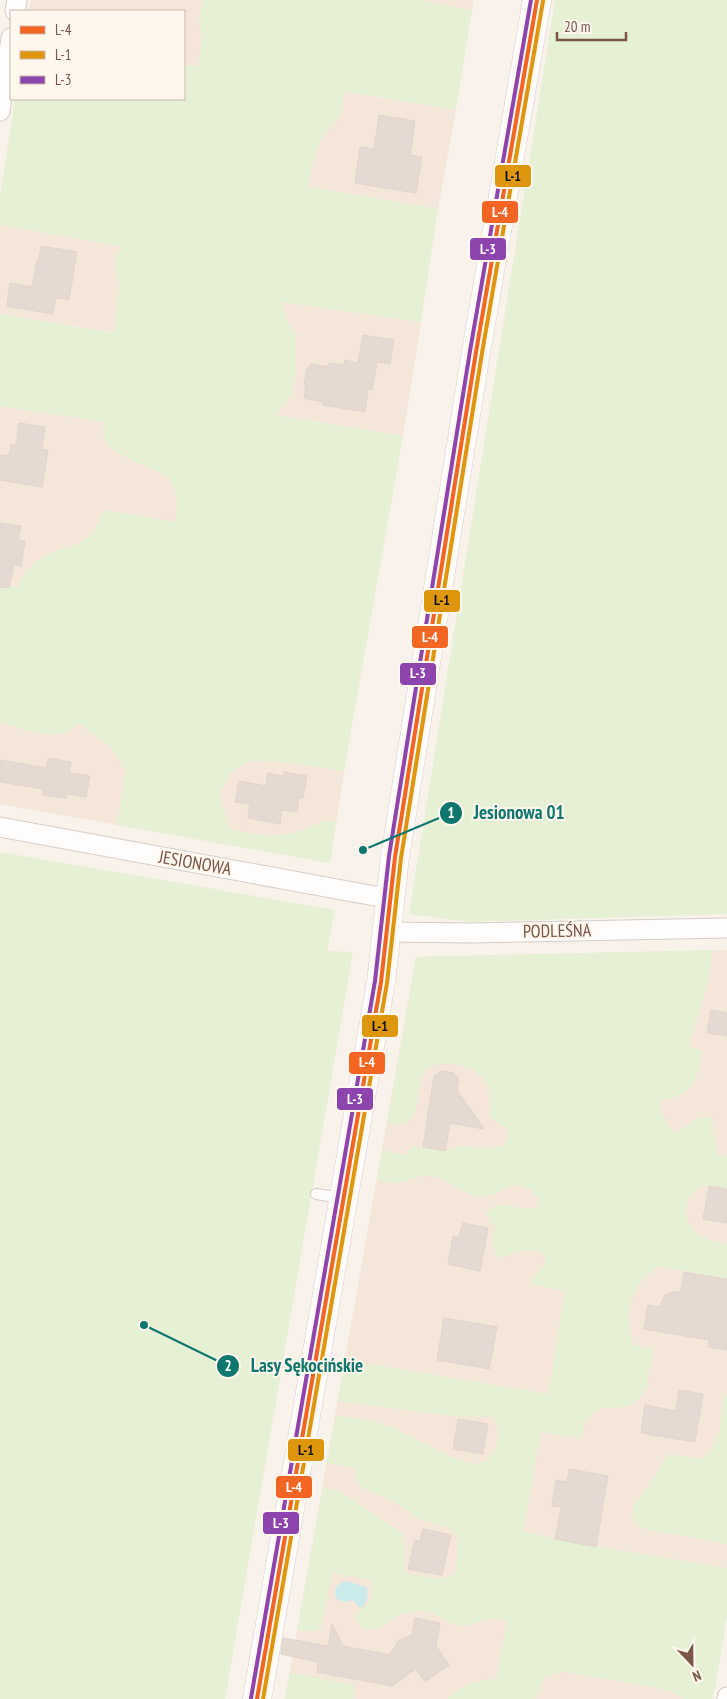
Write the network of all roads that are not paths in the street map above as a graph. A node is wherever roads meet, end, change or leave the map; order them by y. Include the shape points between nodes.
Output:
1 (537, 0) edge
2 (10, 45) edge
3 (0, 111) edge
4 (0, 827) edge
5 (391, 899) junction
6 (727, 928) edge
7 (387, 932) junction
8 (316, 1194) dead end
9 (344, 1198) junction
10 (257, 1699) edge

1 - 5 street via 476,352
2 - 3 street
4 - 5 street, JESIONOWA
5 - 7 street
6 - 7 street, PODLEŚNA
7 - 9 street
8 - 9 lane
9 - 10 street

